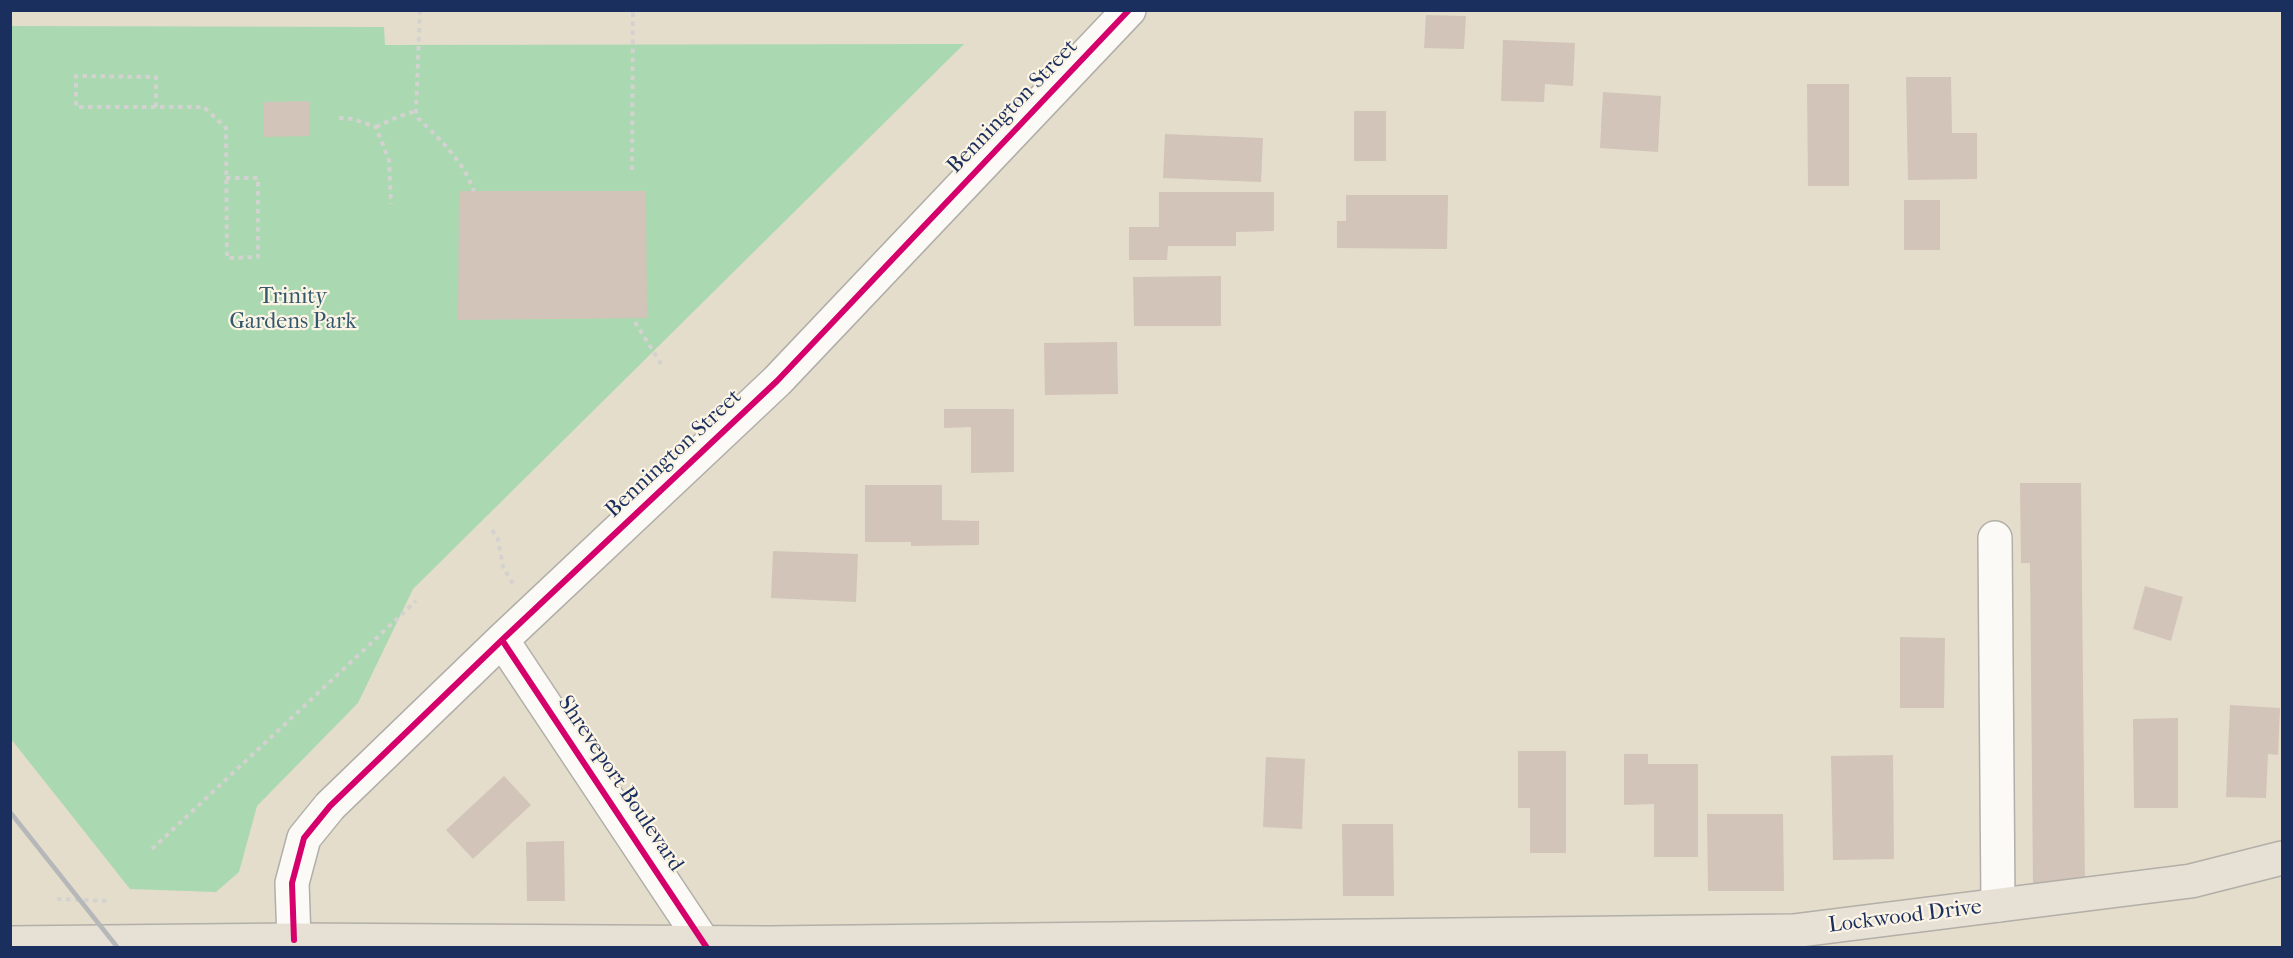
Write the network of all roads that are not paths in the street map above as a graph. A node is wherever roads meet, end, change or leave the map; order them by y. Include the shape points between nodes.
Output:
1 (1129, 10) edge
2 (1995, 538) dead end
3 (502, 640) junction
4 (2283, 858) edge
5 (1998, 905) junction
6 (294, 940) junction
7 (1380, 942) edge
8 (10, 943) edge
9 (706, 946) edge

1 - 3 street, Bennington Street via 777,381
2 - 5 street
3 - 6 street, Bennington Street via 330,806 304,838 292,883
3 - 9 street, Shreveport Boulevard
4 - 5 main road, Lockwood Drive via 2191,881
5 - 7 main road, Lockwood Drive via 1793,931
6 - 8 main road, Lockwood Drive
6 - 9 main road, Lockwood Drive
7 - 9 main road, Lockwood Drive

